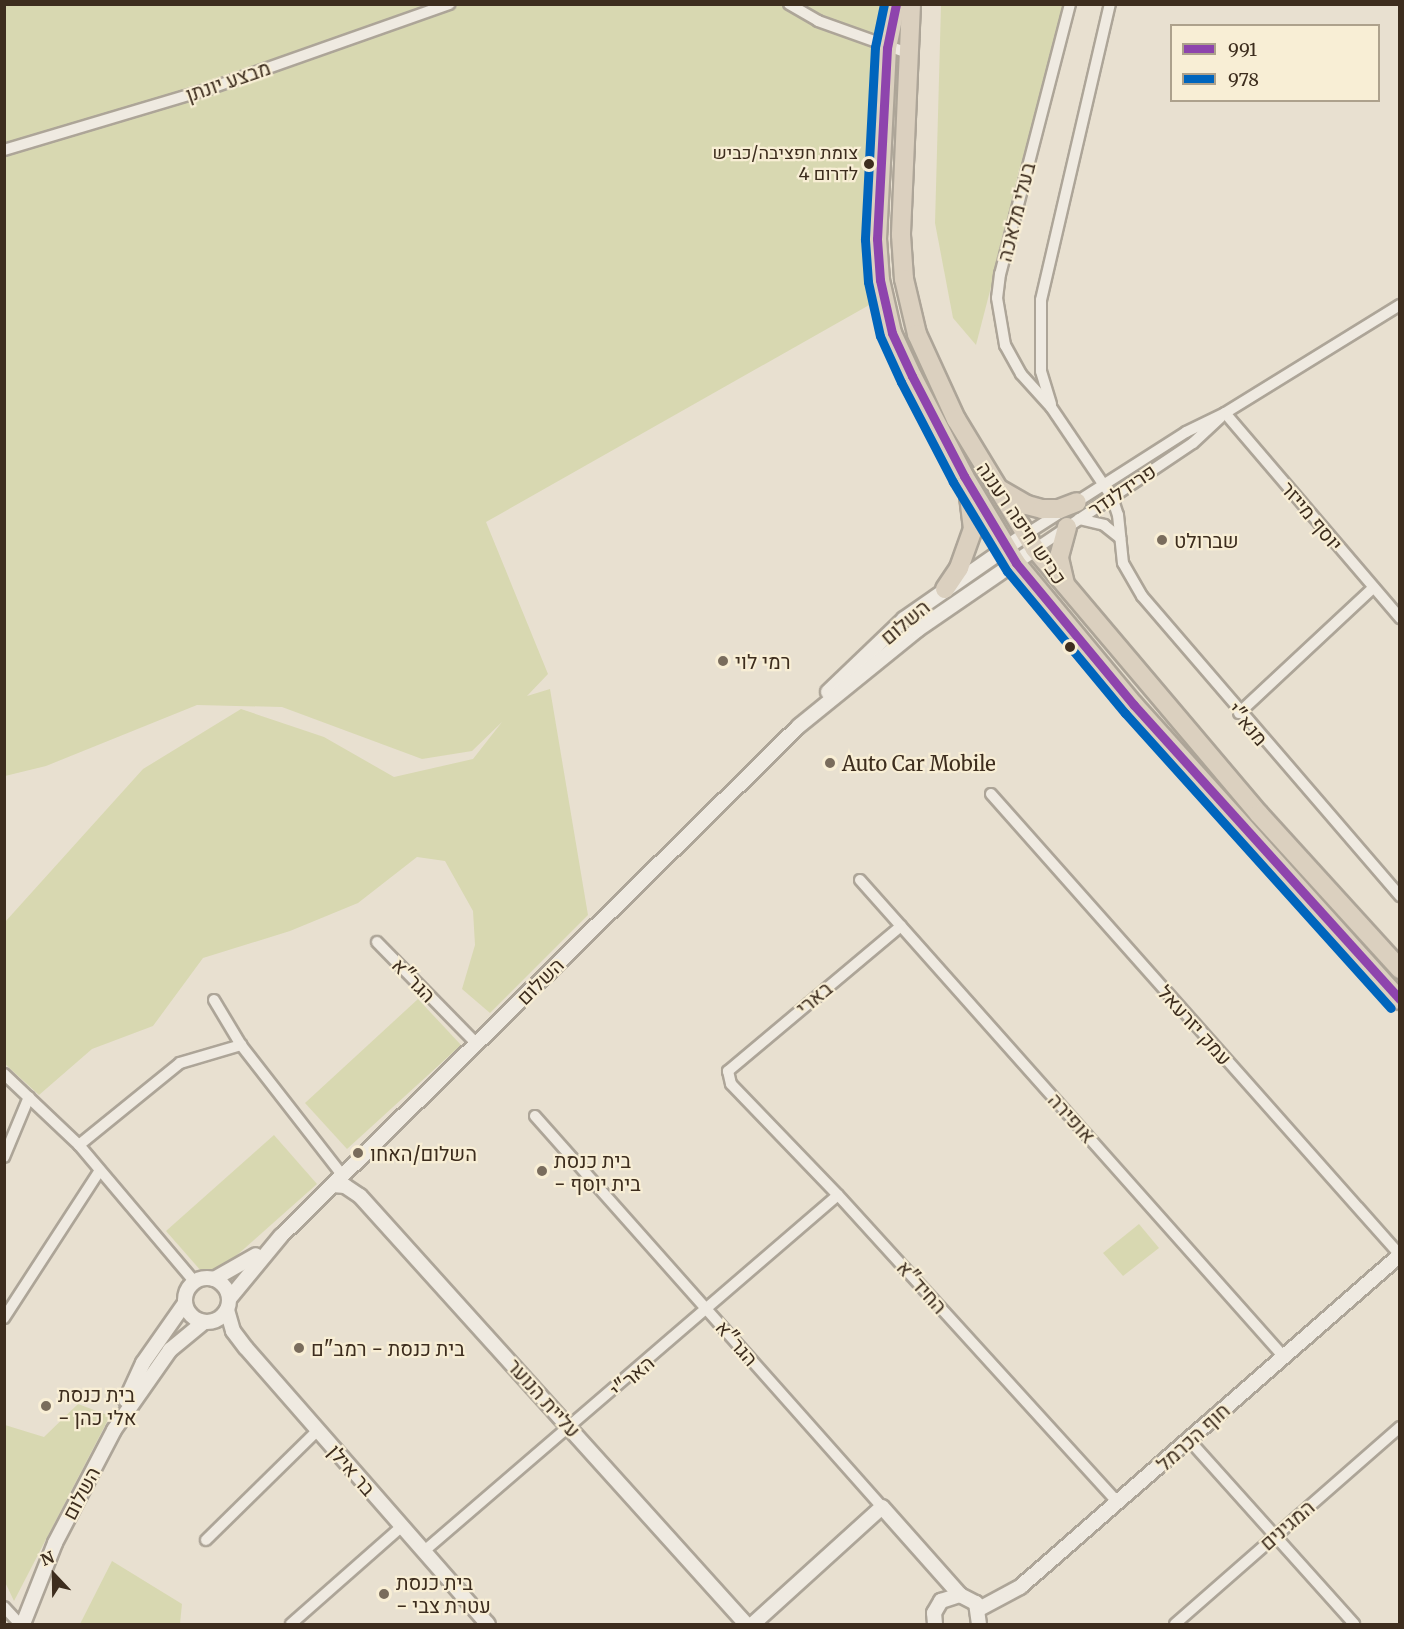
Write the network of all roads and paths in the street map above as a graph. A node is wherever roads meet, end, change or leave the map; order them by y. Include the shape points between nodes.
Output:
1 (449, 4) edge
2 (789, 4) edge
3 (896, 4) edge
4 (911, 4) edge
5 (1070, 4) edge
6 (1110, 4) edge
7 (887, 48) junction
8 (908, 53) junction
9 (4, 150) edge
10 (1400, 305) edge
11 (1052, 407) junction
12 (1224, 413) junction
13 (964, 477) junction
14 (992, 484) junction
15 (1104, 485) junction
16 (1112, 497) junction
17 (1074, 516) junction
18 (1120, 538) junction
19 (1030, 542) junction
20 (1011, 555) junction
21 (1373, 588) junction
22 (945, 589) junction
23 (1068, 591) junction
24 (1400, 618) edge
25 (1239, 713) junction
26 (799, 726) junction
27 (991, 794) dead end
28 (860, 880) dead end
29 (1400, 896) edge
30 (901, 926) junction
31 (377, 942) dead end
32 (1400, 969) edge
33 (214, 1000) dead end
34 (1400, 1000) edge
35 (477, 1044) junction
36 (241, 1045) junction
37 (728, 1071) joint
38 (5, 1075) edge
39 (28, 1097) junction
40 (536, 1116) dead end
41 (79, 1145) junction
42 (4, 1157) edge
43 (100, 1170) junction
44 (338, 1180) junction
45 (838, 1195) junction
46 (281, 1236) junction
47 (1399, 1255) edge
48 (214, 1279) junction
49 (194, 1281) junction
50 (185, 1303) junction
51 (228, 1305) junction
52 (708, 1310) junction
53 (4, 1318) edge
54 (204, 1322) junction
55 (1283, 1356) junction
56 (1400, 1427) edge
57 (571, 1429) junction
58 (114, 1430) junction
59 (318, 1430) junction
60 (1190, 1441) junction
61 (1118, 1503) junction
62 (882, 1507) junction
63 (401, 1527) junction
64 (1276, 1534) junction
65 (206, 1540) dead end
66 (423, 1552) junction
67 (938, 1571) junction
68 (960, 1595) junction
69 (937, 1606) junction
70 (4, 1607) edge
71 (979, 1609) junction
72 (22, 1624) edge
73 (291, 1624) edge
74 (488, 1624) edge
75 (746, 1624) edge
76 (753, 1624) edge
77 (935, 1624) edge
78 (979, 1624) edge
79 (1175, 1624) edge
80 (1354, 1624) edge

1 - 9 street, מבצע יונתן via 208,89
2 - 7 street
3 - 7 highway, כביש חיפה רעננה
4 - 8 highway, כביש חיפה רעננה
5 - 11 street, בעלי מלאכה via 997,298 1005,345 1021,374
6 - 11 street, בעלי מלאכה via 1041,300 1041,371
7 - 8 street
7 - 13 highway, כביש חיפה רעננה via 877,239 880,280 892,333
8 - 14 highway, כביש חיפה רעננה via 901,235 904,279 917,334 956,419
10 - 12 street, פרידלנדר
11 - 15 street, בעלי מלאכה
12 - 15 street, פרידלנדר via 1186,432
12 - 16 street, פרידלנדר via 1192,443
12 - 21 street, יוסף מייזר
13 - 20 highway, כביש חיפה רעננה
13 - 22 highway via 973,529 959,568
14 - 17 highway via 1027,506 1059,509
14 - 19 highway, כביש חיפה רעננה
15 - 16 street, מנא"י
15 - 17 street, פרידלנדר
16 - 17 street, פרידלנדר
16 - 18 street, מנא"י
17 - 18 street via 1104,525
17 - 19 street, פרידלנדר
17 - 19 street, פרידלנדר
17 - 23 highway via 1059,557
18 - 25 street, מנא"י via 1124,563 1142,596
19 - 20 street, פרידלנדר
19 - 23 highway, כביש חיפה רעננה
20 - 22 street, השלום
20 - 26 street, השלום
20 - 34 highway, כביש חיפה רעננה via 1134,705
21 - 24 street, יוסף מייזר
21 - 25 street
22 - 26 street, השלום via 896,626 832,687
23 - 32 highway, כביש חיפה רעננה via 1259,814
25 - 29 street, מנא"י
26 - 35 street, השלום
27 - 47 street, עמק יזרעאל
28 - 30 street, אופירה
30 - 37 street, בארי
30 - 55 street, אופירה
31 - 35 street, הגר"א
33 - 36 street
35 - 44 street, השלום
36 - 41 street via 180,1063
36 - 44 street
37 - 45 street, החיד"א via 731,1084
38 - 39 street
39 - 41 street
39 - 42 street
40 - 52 street, הגר"א
41 - 43 street
43 - 49 street
43 - 53 street
44 - 46 street, השלום
44 - 57 street, עליית הנוער via 360,1196
45 - 52 street, האר"י
45 - 61 street, החיד"א
46 - 48 street, השלום via 237,1269
46 - 51 street, השלום
47 - 55 street, חוף הכרמל
48 - 49 street
48 - 51 street via 226,1288
49 - 50 street via 185,1293
50 - 54 street via 194,1318
50 - 58 street, השלום via 142,1363
51 - 54 street via 216,1320
51 - 59 street, בר אילן via 233,1331
52 - 57 street, האר"י
52 - 62 street, הגר"א
54 - 58 street, השלום via 170,1350
55 - 60 street, חוף הכרמל
56 - 64 street, המגינים
57 - 66 street, האר"י
57 - 75 street, עליית הנוער
58 - 72 street, השלום via 55,1543
59 - 63 street, בר אילן
59 - 65 street
60 - 61 street, חוף הכרמל
60 - 64 street
61 - 71 street, חוף הכרמל via 1020,1587
62 - 67 street, הגר"א
62 - 76 street
63 - 66 street, בר אילן
63 - 73 street
64 - 79 street, המגינים
64 - 80 street
66 - 74 street, בר אילן
67 - 68 street, הגר"א
67 - 69 street
68 - 69 street via 946,1597
68 - 71 street, הגר"א via 971,1599
69 - 77 street
70 - 72 street
71 - 78 street

